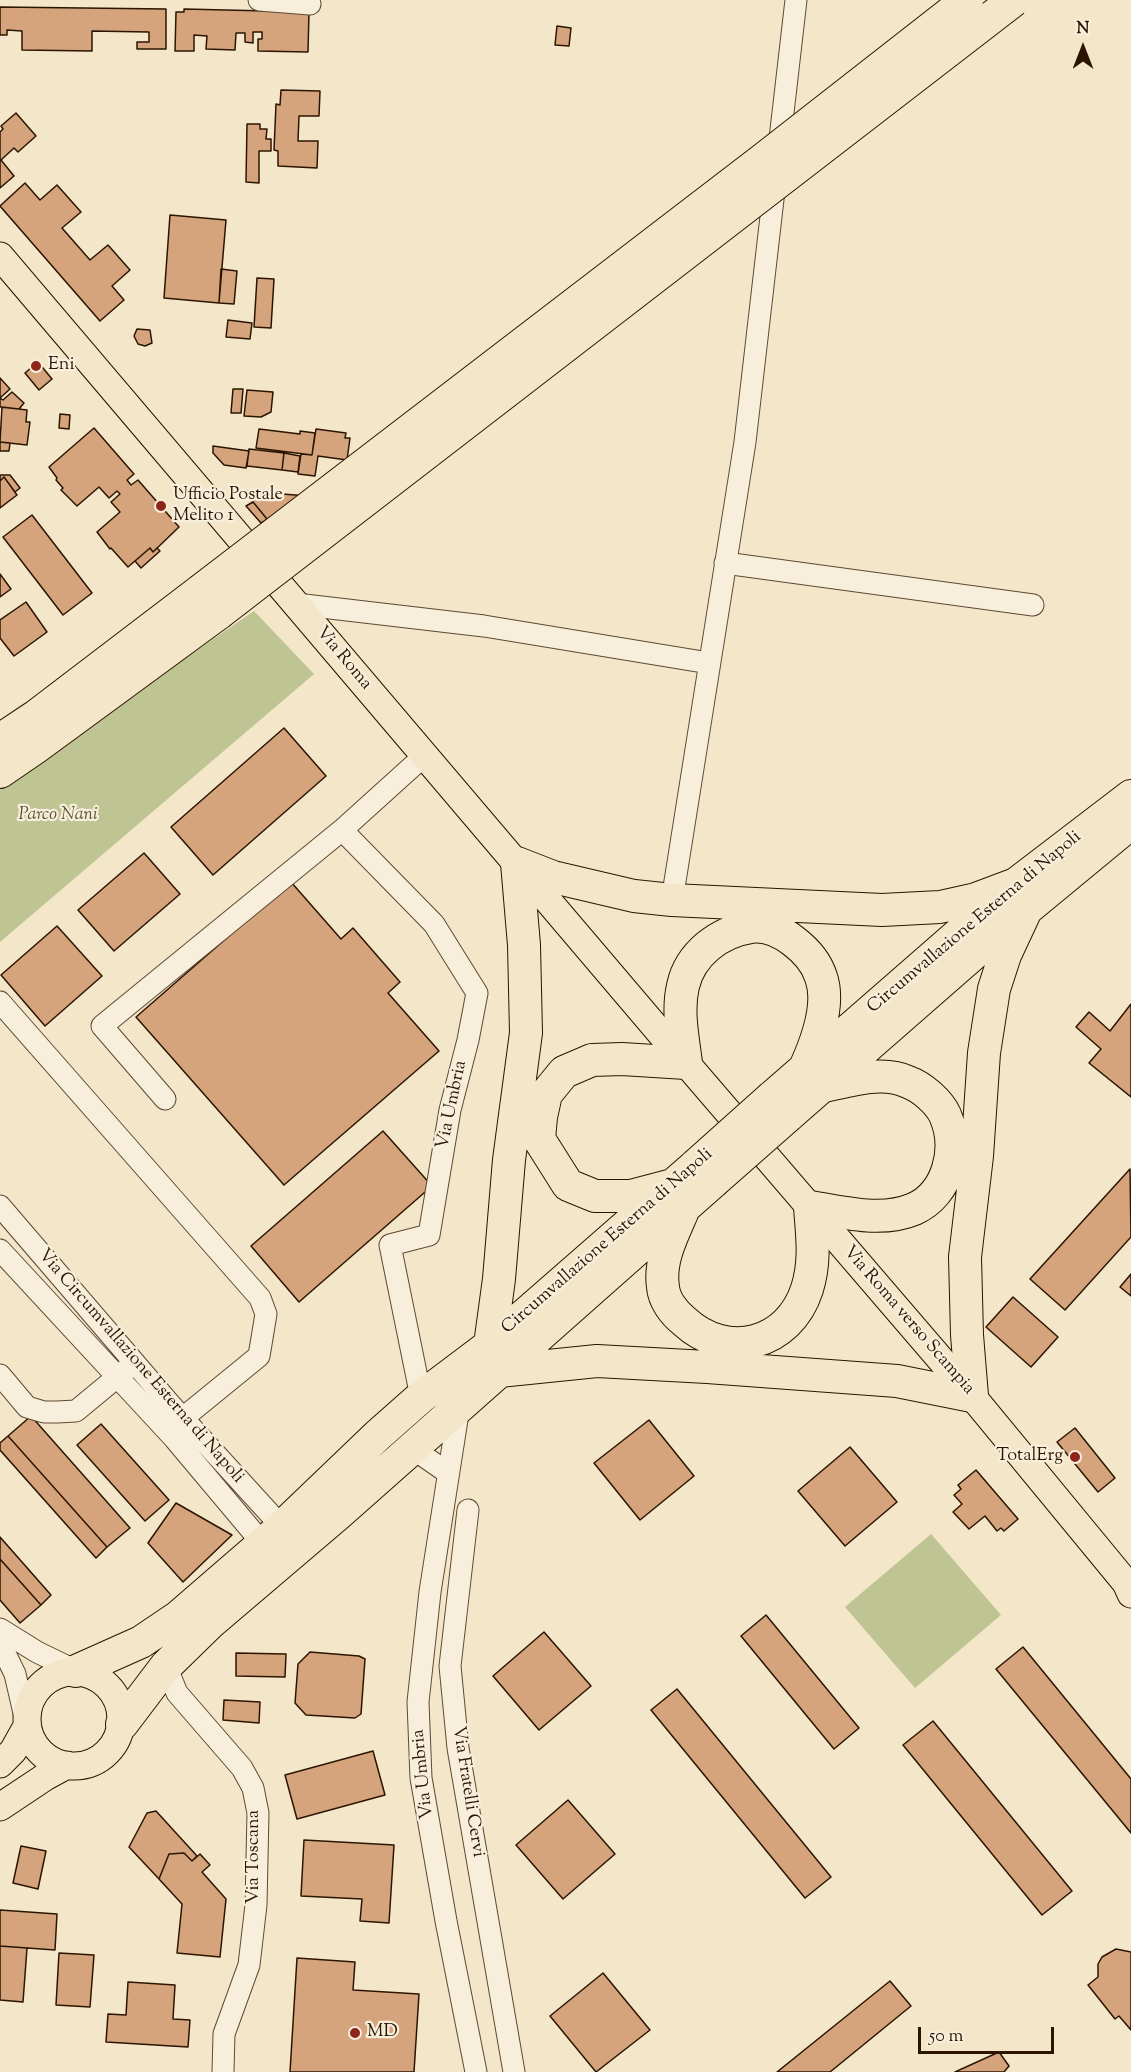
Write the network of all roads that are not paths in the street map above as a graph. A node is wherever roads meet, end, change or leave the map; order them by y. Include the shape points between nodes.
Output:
1 (259, 0) edge
2 (796, 0) edge
3 (967, 0) edge
4 (1014, 0) edge
5 (310, 4) dead end
6 (0, 255) edge
7 (725, 563) junction
8 (210, 602) junction
9 (296, 604) junction
10 (1033, 605) dead end
11 (709, 663) junction
12 (0, 740) edge
13 (425, 755) junction
14 (0, 772) edge
15 (1131, 796) edge
16 (1131, 823) edge
17 (342, 830) junction
18 (517, 863) junction
19 (1021, 897) junction
20 (672, 900) junction
21 (0, 1002) edge
22 (686, 1064) junction
23 (814, 1078) junction
24 (165, 1099) dead end
25 (692, 1185) junction
26 (0, 1206) edge
27 (810, 1207) junction
28 (0, 1250) edge
29 (494, 1358) junction
30 (134, 1363) junction
31 (0, 1375) edge
32 (118, 1377) junction
33 (972, 1396) junction
34 (421, 1397) junction
35 (459, 1407) junction
36 (183, 1418) junction
37 (412, 1448) junction
38 (448, 1473) junction
39 (468, 1510) dead end
40 (272, 1535) junction
41 (1129, 1588) edge
42 (0, 1629) edge
43 (0, 1642) edge
44 (166, 1666) junction
45 (76, 1671) junction
46 (9, 1687) edge
47 (122, 1724) junction
48 (27, 1726) junction
49 (0, 1764) edge
50 (67, 1765) junction
51 (0, 1807) edge
52 (223, 2072) edge
53 (476, 2072) edge
54 (514, 2072) edge

1 - 5 street
2 - 7 street via 746,442
3 - 8 highway, bridge
4 - 8 highway, bridge
6 - 9 main road, Via Roma
7 - 10 street
7 - 11 street
8 - 12 highway
8 - 14 highway via 36,748
9 - 11 street via 484,626
9 - 13 main road, Via Roma
11 - 20 street
13 - 17 street
13 - 18 main road, Via Roma
15 - 19 highway, Circumvallazione Esterna di Napoli
16 - 19 highway, Circumvallazione Esterna di Napoli
17 - 24 street via 102,1026
17 - 34 street, Via Umbria via 434,924 477,993 450,1110 429,1235 390,1245
18 - 20 highway via 553,878
18 - 22 main road, Via Roma
18 - 29 highway via 526,1033 509,1160
19 - 20 highway via 882,910
19 - 23 highway, Circumvallazione Esterna di Napoli
19 - 33 highway via 994,989 984,1053 965,1257
21 - 36 street via 260,1298 266,1314 260,1356
22 - 23 highway via 680,1015 683,985 698,954 715,940 752,927 772,930 796,942 812,958 822,978 823,1009
22 - 25 highway via 592,1060 564,1072 546,1094 539,1139 568,1185 595,1196 632,1196
22 - 27 main road, Via Roma verso Scampia
23 - 25 highway, Circumvallazione Esterna di Napoli, bridge
23 - 27 highway via 884,1076 908,1082 928,1094 945,1114 951,1159 944,1181 931,1199 913,1210 863,1215
25 - 27 highway via 662,1268 663,1290 674,1312 693,1331 714,1341 742,1344 774,1335 796,1312 807,1290 814,1258
25 - 29 highway, Circumvallazione Esterna di Napoli
26 - 30 street, Via Circumvallazione Esterna di Napoli
27 - 33 main road, Via Roma verso Scampia
28 - 32 street, Via Circumvallazione Esterna di Napoli
29 - 33 highway via 897,1381
29 - 34 highway, Circumvallazione Esterna di Napoli
29 - 35 highway, Circumvallazione Esterna di Napoli
30 - 32 street
30 - 36 street, Via Circumvallazione Esterna di Napoli
31 - 32 street via 27,1407 44,1412 76,1411
32 - 40 street, Via Circumvallazione Esterna di Napoli
33 - 41 main road, Via Roma verso Scampia
34 - 40 highway, Circumvallazione Esterna di Napoli
35 - 37 highway, Circumvallazione Esterna di Napoli
35 - 38 street, Via Umbria
36 - 40 street, Via Circumvallazione Esterna di Napoli
37 - 38 street
37 - 44 highway, Circumvallazione Esterna di Napoli
38 - 53 street, Via Umbria via 417,1702 421,1778
39 - 54 street, Via Fratelli Cervi via 450,1666 458,1749
40 - 45 highway, Circumvallazione Esterna di Napoli via 160,1630
42 - 45 street
43 - 46 street via 15,1674
44 - 47 highway, Circumvallazione Esterna di Napoli
44 - 52 street, Via Toscana via 177,1693 242,1768 253,1788 258,1813 256,1905 249,1965 224,2034
45 - 47 main road via 105,1682 121,1708
45 - 48 main road via 50,1678 39,1687 31,1698
46 - 48 street
47 - 50 main road via 118,1738 97,1761
48 - 49 main road via 13,1751
48 - 50 main road via 40,1752
50 - 51 main road

